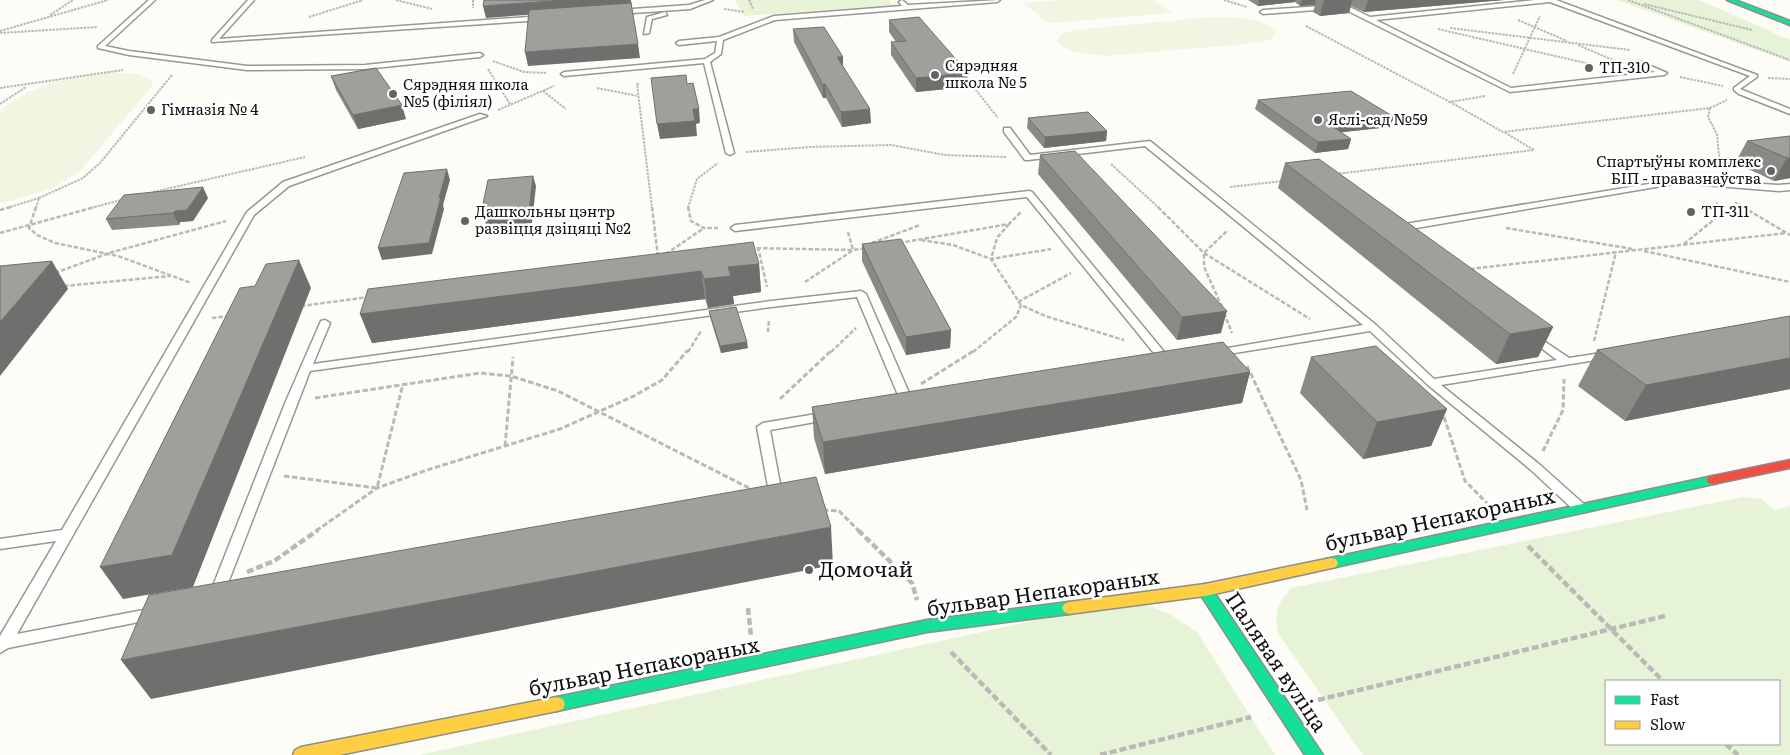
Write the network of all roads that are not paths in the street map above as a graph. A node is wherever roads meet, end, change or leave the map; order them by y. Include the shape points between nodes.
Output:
1 (152, 0) edge
2 (251, 0) edge
3 (710, 0) edge
4 (900, 0) edge
5 (997, 0) edge
6 (1331, 0) edge
7 (1551, 0) edge
8 (1730, 0) edge
9 (1343, 6) junction
10 (690, 7) junction
11 (906, 7) junction
12 (1263, 12) road end
13 (614, 13) edge
14 (548, 18) edge
15 (1369, 19) junction
16 (1790, 23) edge
17 (646, 33) dead end
18 (720, 39) junction
19 (679, 43) dead end
20 (480, 56) road end
21 (707, 61) junction
22 (1639, 63) dead end
23 (564, 74) road end
24 (1790, 112) edge
25 (483, 116) road end
26 (1008, 130) road end
27 (730, 153) road end
28 (1790, 187) edge
29 (735, 228) dead end
30 (1402, 240) edge
31 (325, 323) dead end
32 (1372, 327) junction
33 (1521, 328) edge
34 (1618, 353) edge
35 (1203, 355) edge
36 (1567, 362) junction
37 (1147, 364) edge
38 (306, 368) junction
39 (1432, 383) junction
40 (906, 400) edge
41 (842, 414) edge
42 (1790, 464) edge
43 (772, 505) edge
44 (1580, 509) junction
45 (66, 534) junction
46 (0, 544) edge
47 (1205, 590) junction
48 (233, 598) edge
49 (166, 611) edge
50 (2, 645) edge
51 (301, 755) edge
52 (1315, 755) edge

1 - 20 lane via 100,47 247,68 366,67
2 - 14 lane via 214,41
3 - 10 lane
4 - 11 lane
5 - 11 lane
6 - 9 lane
7 - 15 lane
7 - 24 lane via 1755,76 1738,91
8 - 16 main road
9 - 12 lane
9 - 15 lane
10 - 13 lane
10 - 17 lane via 649,18
11 - 18 lane via 774,18
15 - 22 lane via 1510,90 1664,73
18 - 19 lane
18 - 21 lane via 718,54
21 - 23 lane
21 - 27 lane
25 - 45 lane via 286,184 250,214
26 - 32 lane via 1028,158 1147,143
28 - 30 lane via 1679,181 1388,230
29 - 37 lane via 1029,194 1156,349 1171,360
31 - 38 lane
32 - 35 lane
32 - 39 lane
33 - 36 lane
34 - 36 lane
36 - 39 lane
38 - 40 lane via 861,294
38 - 48 lane via 221,583 209,603
39 - 44 lane via 1535,467
41 - 43 lane via 763,428
42 - 44 main road, бульвар Непакораных
44 - 47 main road, бульвар Непакораных
45 - 46 lane
45 - 50 lane
47 - 51 main road, бульвар Непакораных via 927,626
47 - 52 main road, Палявая вуліца
49 - 50 lane

